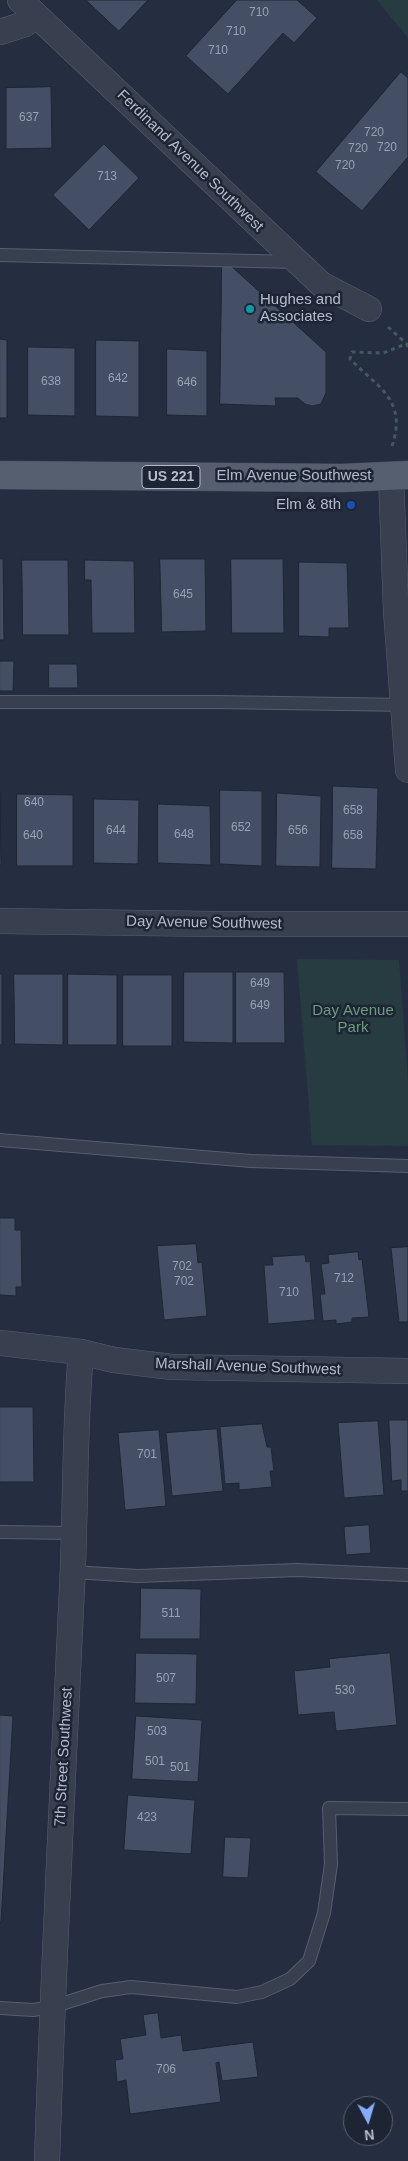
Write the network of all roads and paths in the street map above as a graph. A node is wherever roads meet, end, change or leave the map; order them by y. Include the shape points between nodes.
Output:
1 (29, 8) edge
2 (0, 32) edge
3 (0, 255) edge
4 (296, 262) junction
5 (369, 310) dead end
6 (408, 346) edge
7 (392, 394) dead end
8 (401, 416) dead end
9 (0, 475) edge
10 (398, 478) edge
11 (0, 702) edge
12 (405, 705) edge
13 (408, 770) edge
14 (0, 920) edge
15 (408, 924) edge
16 (0, 1140) edge
17 (408, 1166) edge
18 (0, 1343) edge
19 (81, 1352) junction
20 (408, 1372) edge
21 (0, 1532) edge
22 (74, 1533) junction
23 (73, 1572) junction
24 (408, 1575) edge
25 (408, 1809) edge
26 (52, 2007) junction
27 (0, 2008) edge
28 (47, 2161) edge

1 - 2 street via 25,24
1 - 4 street, Ferdinand Avenue Southwest
3 - 4 lane
4 - 5 street, Ferdinand Avenue Southwest via 321,284
6 - 7 path via 383,353 352,352 350,355 353,363
8 - 10 path via 397,437 391,446
9 - 10 main road, Elm Avenue Southwest / US 221
10 - 12 street via 396,611
11 - 12 lane
12 - 13 street
14 - 15 street, Day Avenue Southwest
16 - 17 lane via 251,1161
18 - 19 street, Marshall Avenue Southwest
19 - 20 street, Marshall Avenue Southwest via 114,1360 172,1367
19 - 22 street, 7th Street Southwest via 76,1415
21 - 22 lane
22 - 23 street, 7th Street Southwest
23 - 24 lane via 138,1576 297,1570
23 - 26 street, 7th Street Southwest
25 - 26 lane via 329,1808 331,1864 324,1913 309,1961 290,1978 262,1992 237,1997 131,1987 102,1991
26 - 27 lane via 33,2010
26 - 28 street, 7th Street Southwest

